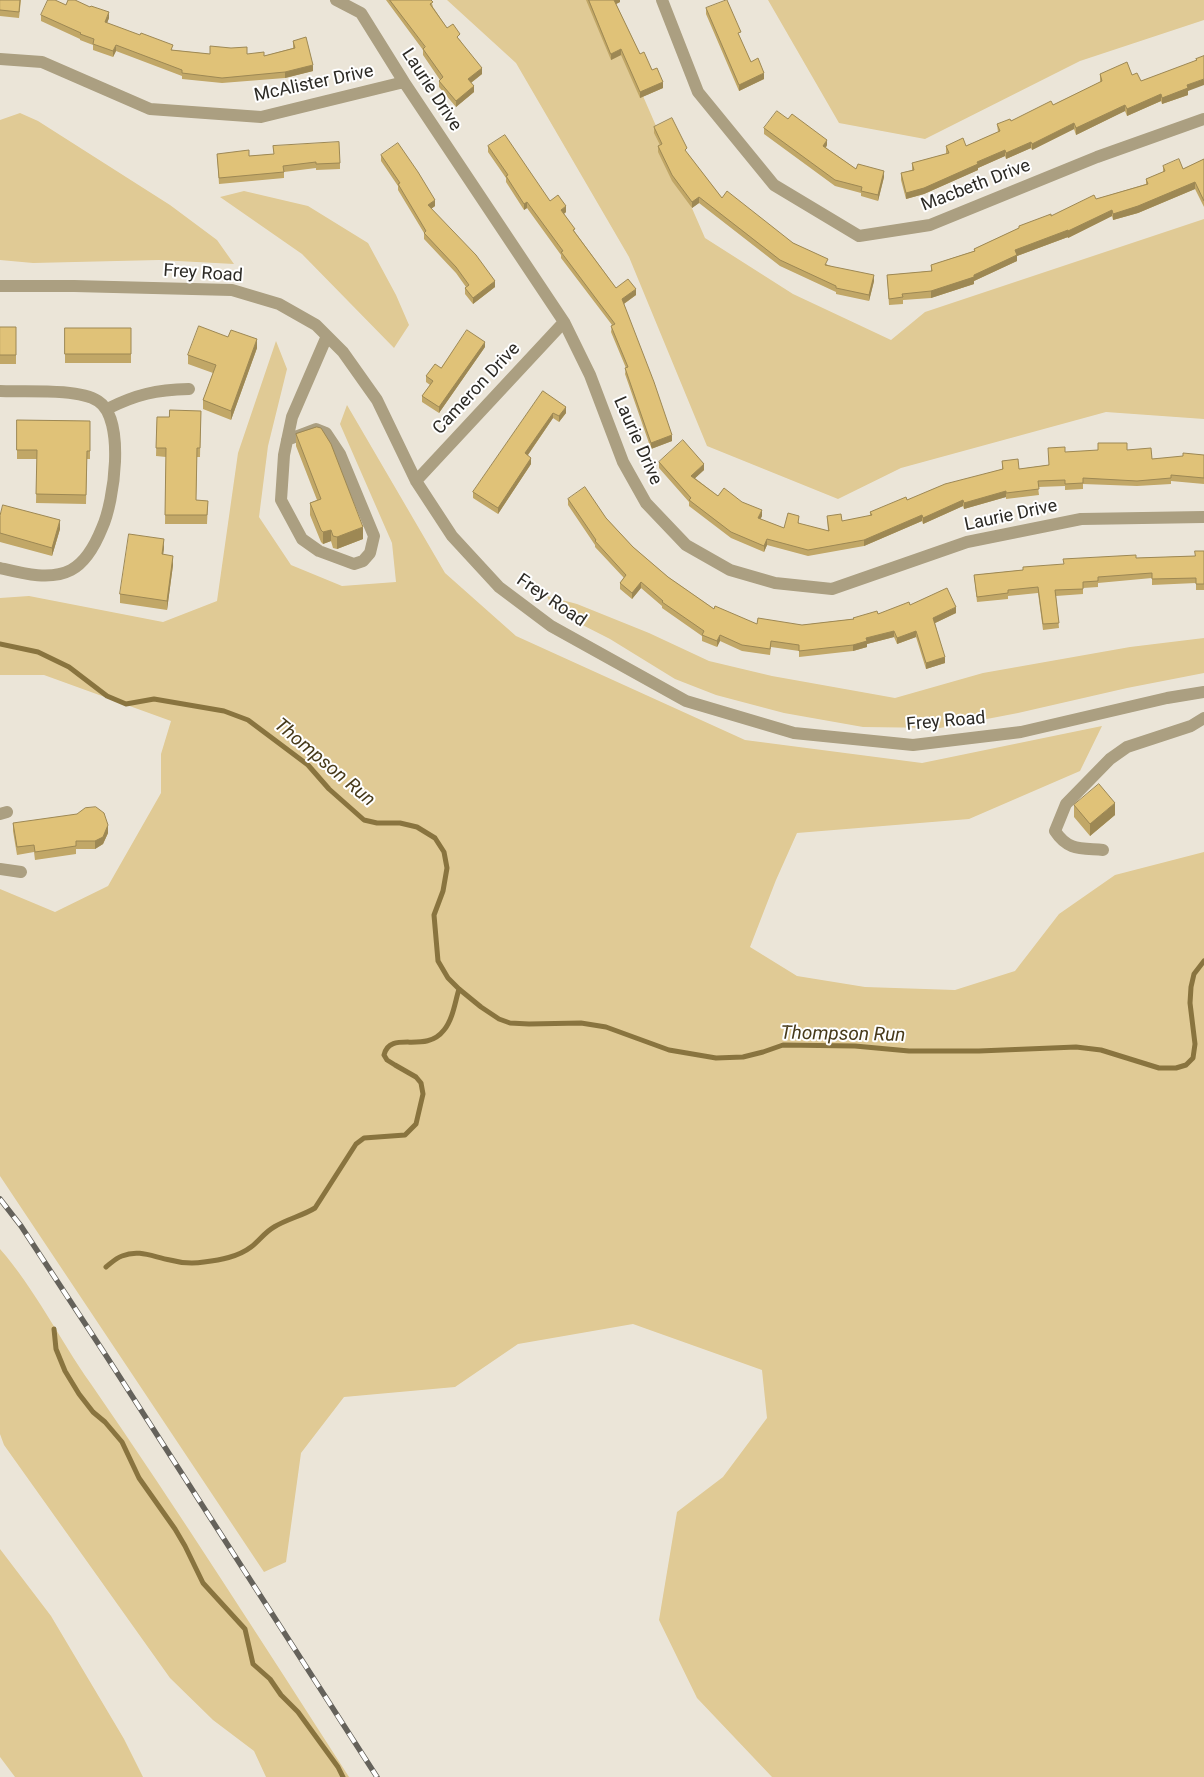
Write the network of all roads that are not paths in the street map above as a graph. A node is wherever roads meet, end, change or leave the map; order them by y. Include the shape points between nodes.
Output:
1 (336, 0) edge
2 (662, 0) edge
3 (0, 59) edge
4 (404, 82) junction
5 (1204, 119) edge
6 (0, 286) edge
7 (564, 322) junction
8 (327, 336) junction
9 (189, 389) dead end
10 (0, 391) edge
11 (107, 409) junction
12 (287, 440) junction
13 (416, 481) junction
14 (1204, 517) edge
15 (0, 568) edge
16 (1204, 692) edge
17 (1204, 718) edge
18 (1103, 850) dead end
19 (0, 869) edge
20 (21, 872) dead end

1 - 4 street, Laurie Drive via 361,12
2 - 5 street, Macbeth Drive via 698,92 774,185 859,236 930,225 1097,157
3 - 4 street, McAlister Drive via 42,62 150,109 261,117
4 - 7 street, Laurie Drive
6 - 8 street, Frey Road via 232,290 279,304 316,325
7 - 13 street, Cameron Drive
7 - 14 street, Laurie Drive via 590,375 624,462 646,503 686,545 730,570 775,583 832,589 967,542 1081,518
8 - 12 street via 292,417
8 - 13 street, Frey Road via 344,352 377,400
9 - 11 street via 145,393
10 - 11 street via 69,393 98,400
11 - 15 street via 116,446 110,503 103,527 86,557 70,570 57,574 38,575
12 - 12 street via 281,500 302,539 319,551 354,564 363,560 370,553 374,536 340,454 326,433 316,428
13 - 16 street, Frey Road via 452,536 492,580 551,626 686,701 794,733 913,745 1021,732
17 - 18 street via 1191,726 1127,747 1110,759 1066,804 1055,831 1062,841 1073,848
19 - 20 street

